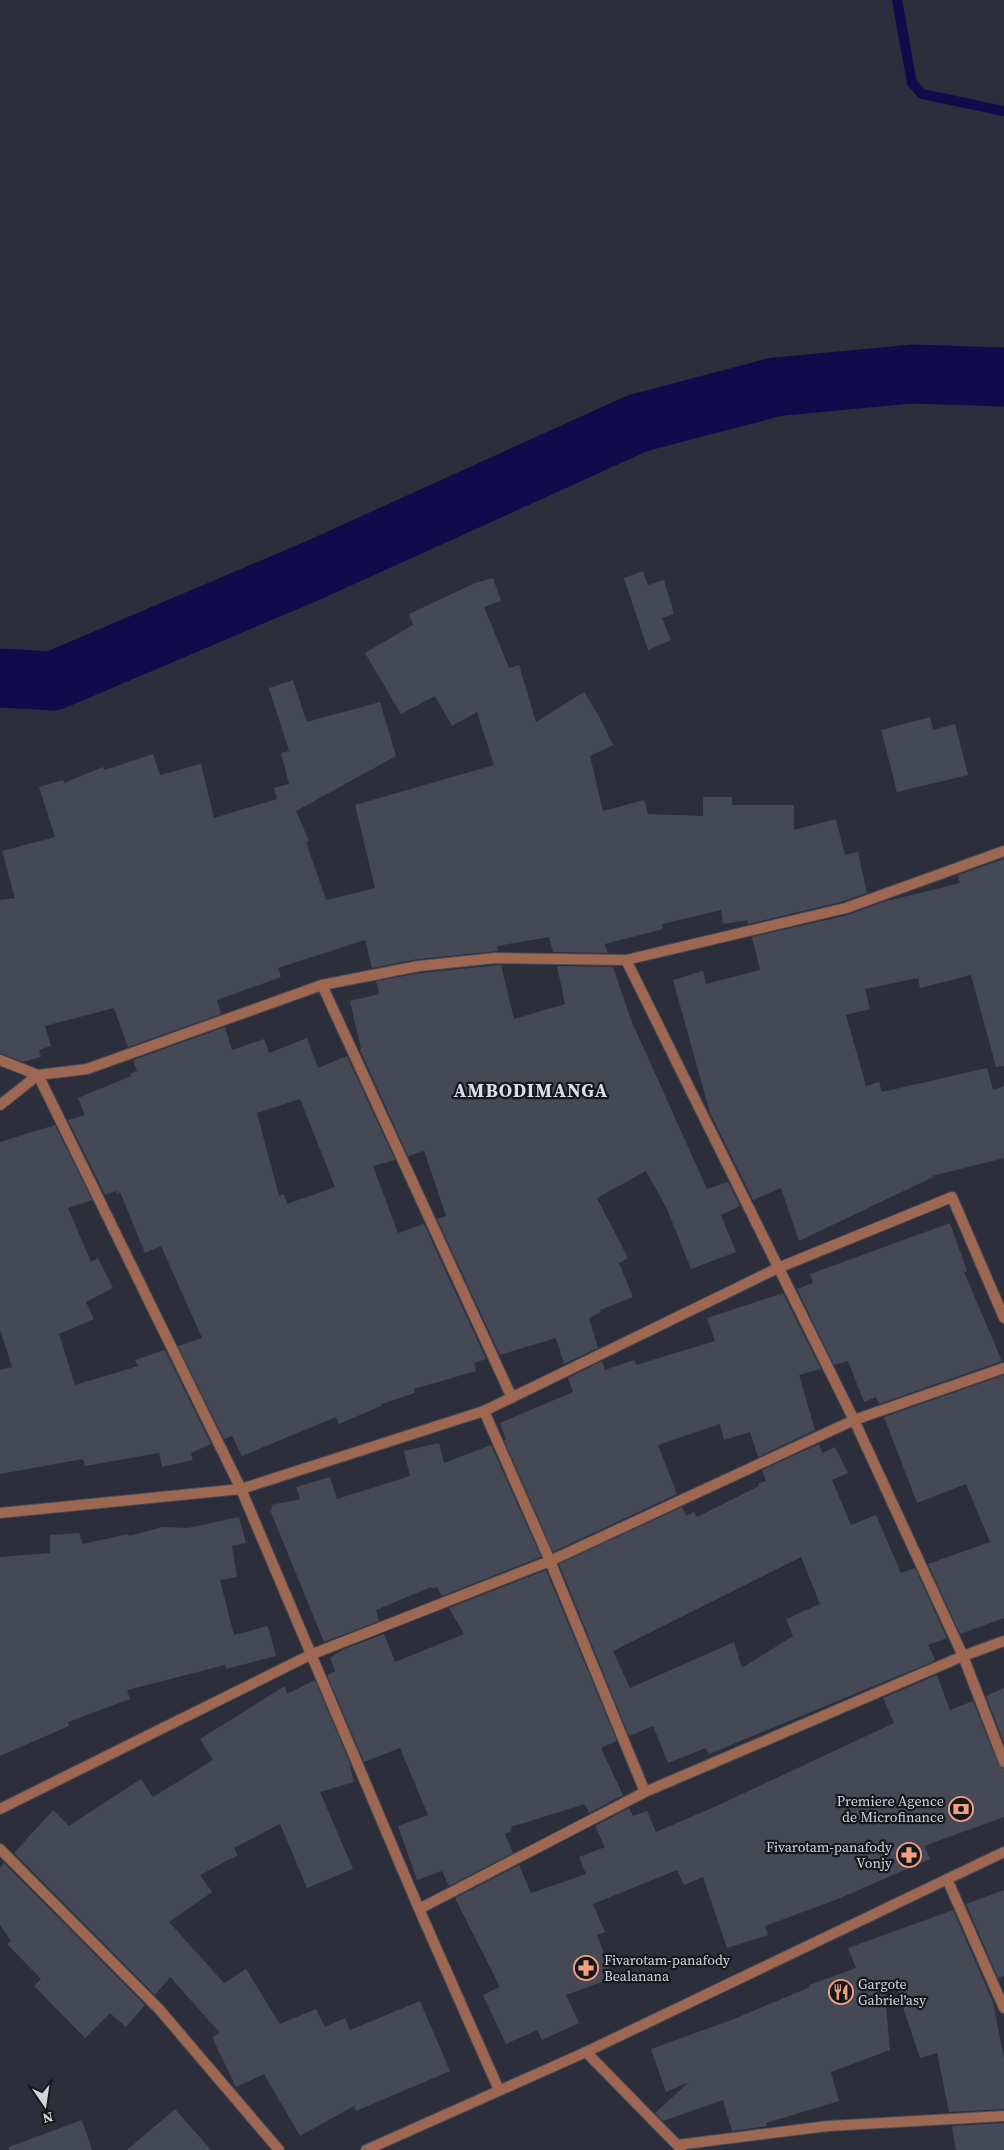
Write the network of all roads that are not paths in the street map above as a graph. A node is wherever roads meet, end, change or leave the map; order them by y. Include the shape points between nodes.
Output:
1 (1004, 851) edge
2 (626, 960) junction
3 (322, 985) junction
4 (0, 1060) edge
5 (38, 1075) junction
6 (0, 1104) edge
7 (778, 1268) junction
8 (1004, 1318) edge
9 (1004, 1368) edge
10 (512, 1398) junction
11 (484, 1411) junction
12 (854, 1420) junction
13 (241, 1489) junction
14 (0, 1513) edge
15 (550, 1561) junction
16 (1004, 1641) edge
17 (310, 1655) junction
18 (963, 1656) junction
19 (1004, 1762) edge
20 (645, 1792) junction
21 (0, 1809) edge
22 (0, 1849) edge
23 (1004, 1852) edge
24 (947, 1879) junction
25 (419, 1909) junction
26 (1004, 2008) edge
27 (586, 2052) junction
28 (499, 2090) junction
29 (1004, 2116) edge
30 (679, 2147) edge
31 (279, 2150) edge
32 (366, 2150) edge

1 - 2 street via 846,908
2 - 3 street via 495,958 419,966
2 - 7 street
3 - 5 street via 87,1069
3 - 10 street
4 - 5 street
5 - 6 street
5 - 13 street
7 - 8 street via 952,1197
7 - 10 street
7 - 12 street
9 - 12 street
10 - 11 street
11 - 13 street
11 - 15 street
12 - 15 street
12 - 18 street
13 - 14 street
13 - 17 street
15 - 17 street
15 - 20 street
16 - 18 street
17 - 21 street
17 - 25 street
18 - 19 street
18 - 20 street
20 - 25 street
22 - 31 street via 159,2009
23 - 24 street
24 - 26 street
24 - 27 street
25 - 28 street
27 - 28 street
27 - 30 street
28 - 32 street
29 - 30 street via 828,2126

